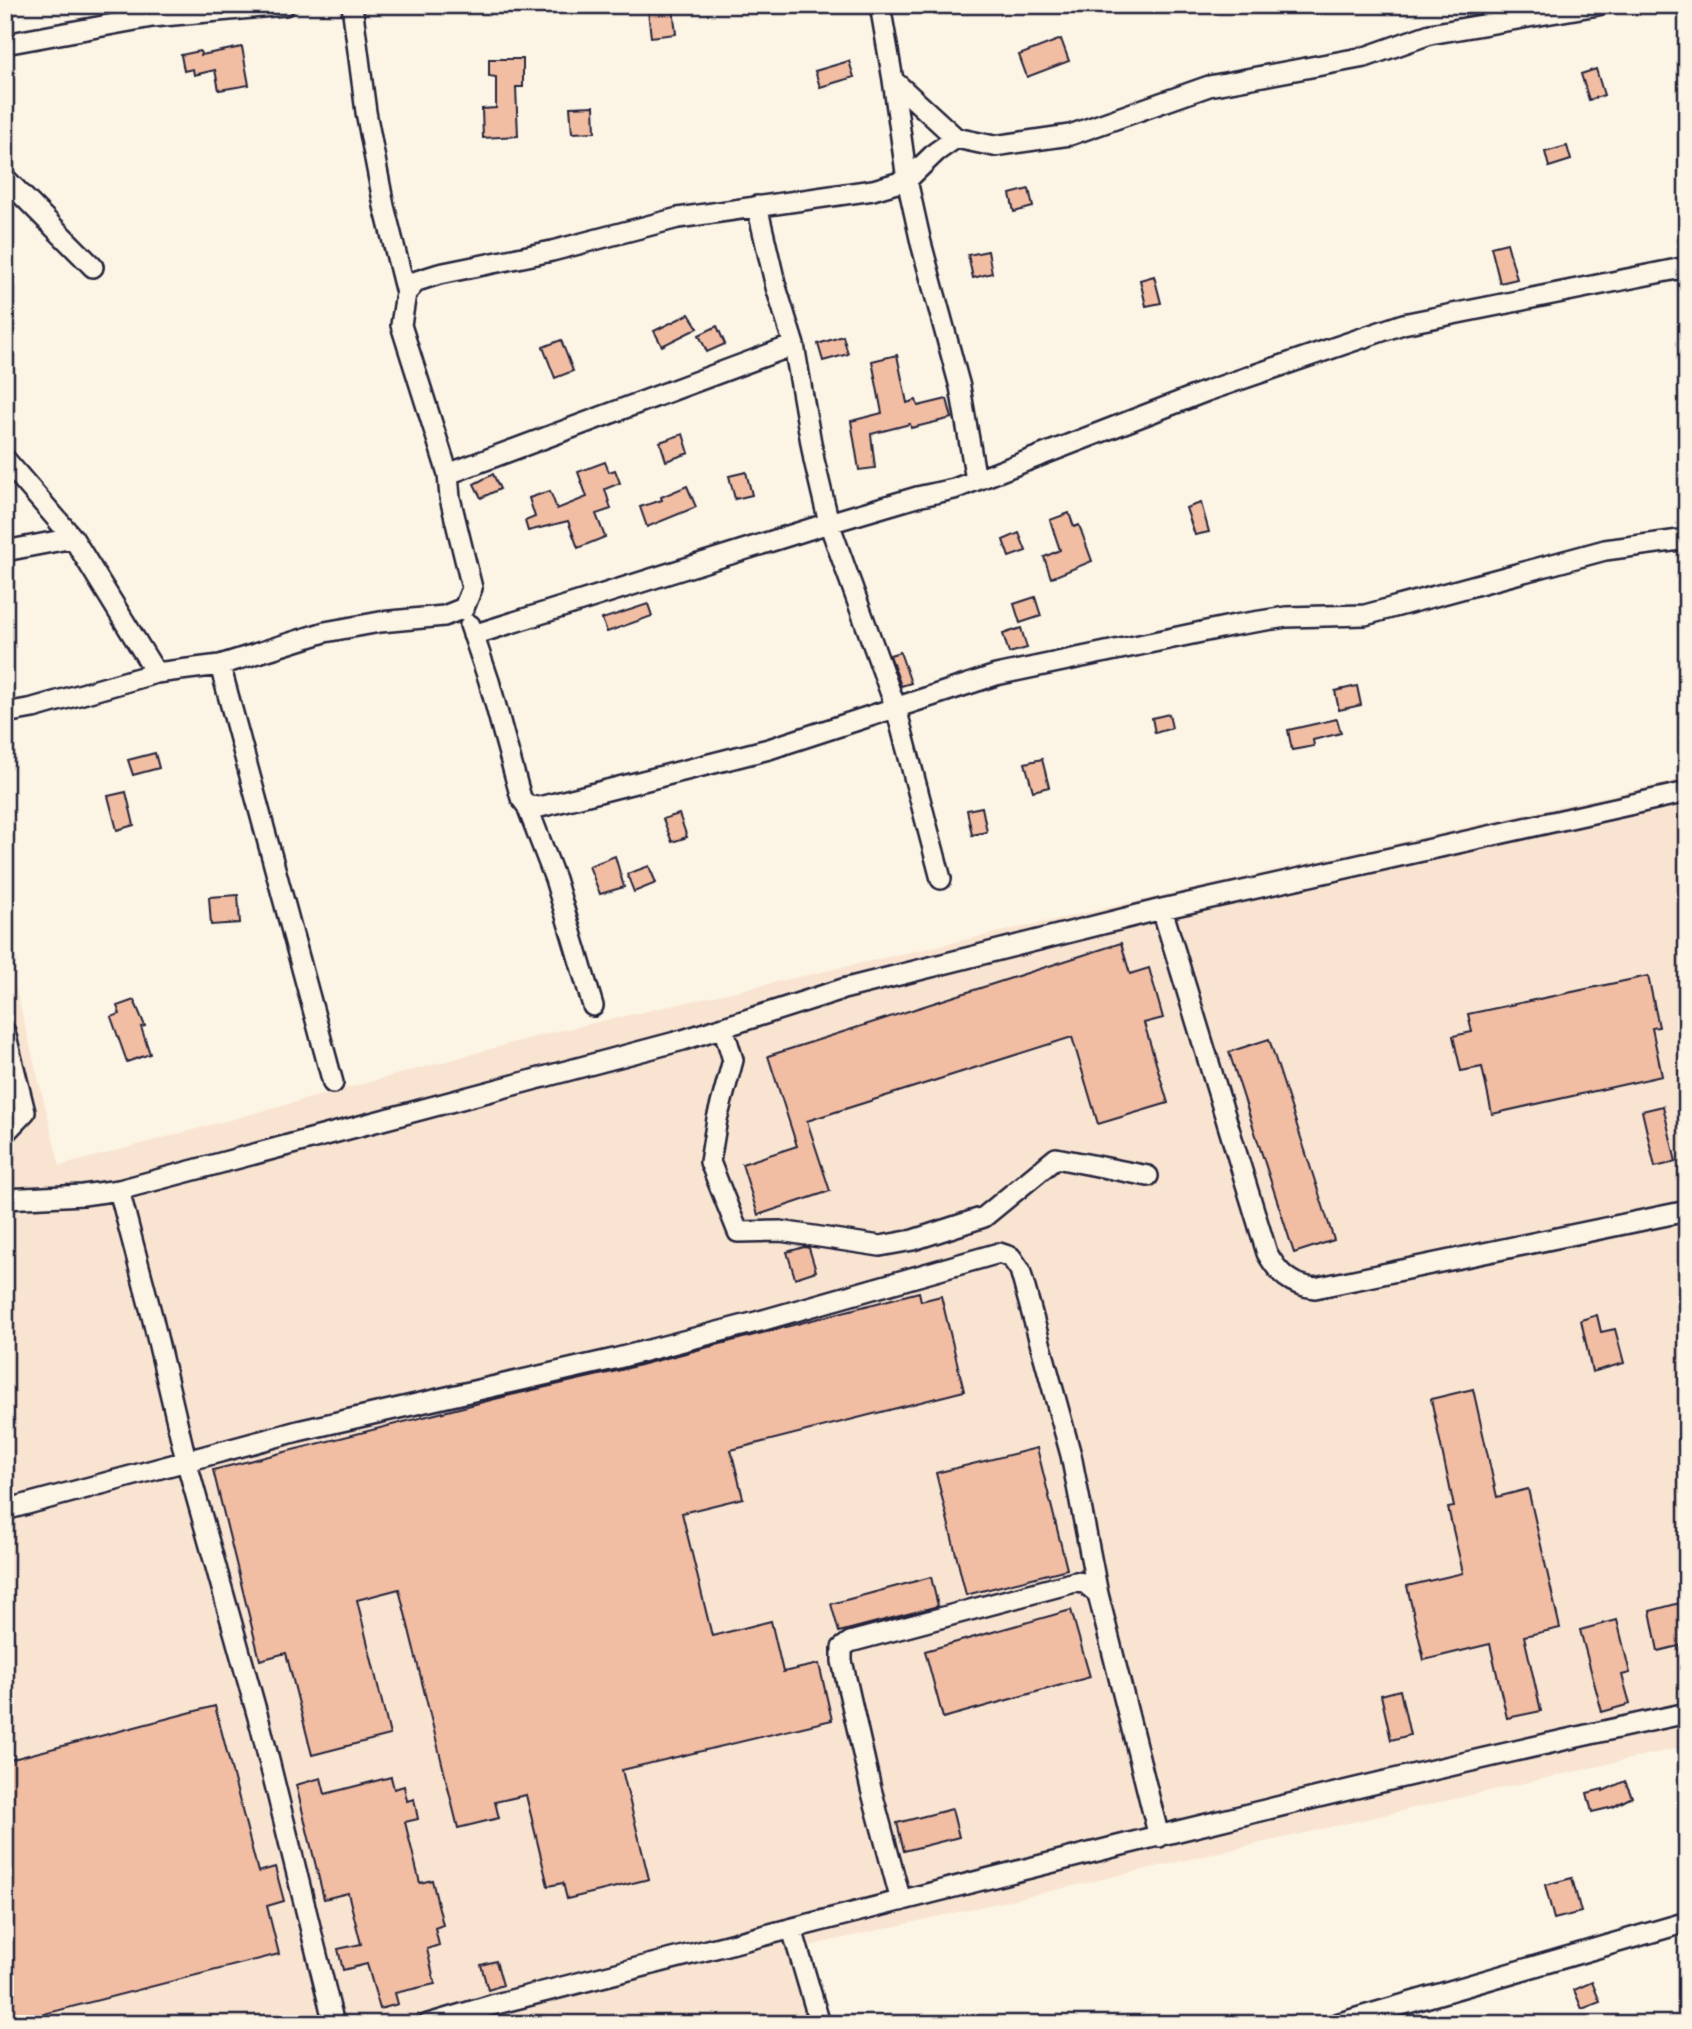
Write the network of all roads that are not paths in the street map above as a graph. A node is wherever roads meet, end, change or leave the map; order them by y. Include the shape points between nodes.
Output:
1 (285, 5) edge
2 (352, 5) edge
3 (880, 5) edge
4 (1598, 5) edge
5 (5, 44) edge
6 (893, 80) junction
7 (956, 138) junction
8 (5, 178) edge
9 (907, 180) junction
10 (757, 206) junction
11 (93, 267) dead end
12 (1687, 267) edge
13 (406, 293) junction
14 (794, 345) junction
15 (5, 459) edge
16 (448, 474) junction
17 (976, 480) junction
18 (829, 523) junction
19 (72, 538) junction
20 (1687, 539) edge
21 (5, 551) edge
22 (464, 608) junction
23 (473, 635) junction
24 (220, 664) junction
25 (156, 673) junction
26 (896, 708) junction
27 (5, 713) edge
28 (1687, 792) edge
29 (527, 806) junction
30 (941, 878) dead end
31 (1162, 909) junction
32 (593, 1006) dead end
33 (723, 1027) junction
34 (5, 1032) edge
35 (333, 1083) dead end
36 (5, 1133) edge
37 (1148, 1176) dead end
38 (119, 1190) junction
39 (5, 1199) edge
40 (1687, 1211) edge
41 (186, 1460) junction
42 (5, 1510) edge
43 (1098, 1594) junction
44 (1687, 1713) edge
45 (1159, 1837) junction
46 (901, 1902) junction
47 (1687, 1922) edge
48 (792, 1929) junction
49 (334, 2024) edge
50 (428, 2024) edge
51 (820, 2024) edge
52 (1336, 2024) edge

1 - 5 street via 152,17
2 - 13 street via 366,111
3 - 6 street
4 - 7 street via 1430,34 1365,57 1209,86 1070,135 994,146
6 - 7 street
6 - 9 street
7 - 9 street
8 - 11 street
9 - 10 street via 873,190
9 - 17 street via 960,387
10 - 13 street via 678,218 439,274 417,281
10 - 14 street
12 - 17 street via 1403,324 1207,391
13 - 16 street via 401,325
14 - 16 street
14 - 18 street
15 - 19 street
16 - 22 street via 472,588
17 - 18 street
18 - 23 street
18 - 26 street
19 - 21 street
19 - 25 street
20 - 26 street via 1605,550 1365,615 1286,617 1235,625 996,675
22 - 23 street
22 - 24 street via 325,632
23 - 29 street
24 - 25 street
24 - 35 street
25 - 27 street
26 - 29 street via 769,749 540,807
26 - 30 street
28 - 31 street
29 - 32 street via 555,878
31 - 33 street via 843,989
31 - 40 street via 1267,1253 1277,1271 1296,1285 1315,1288
33 - 37 street via 733,1060 710,1161 738,1232 780,1231 880,1246 984,1217 1056,1158
33 - 38 street
34 - 36 street via 24,1112
38 - 39 street
38 - 41 street
41 - 42 street
41 - 43 street via 614,1359 999,1253 1011,1257 1020,1270 1071,1455
41 - 49 street via 261,1728
43 - 45 street
43 - 46 street via 1085,1583 1075,1582 850,1642 842,1648 871,1789
44 - 45 street via 1482,1757
45 - 46 street
46 - 48 street
47 - 52 street
48 - 50 street
48 - 51 street

